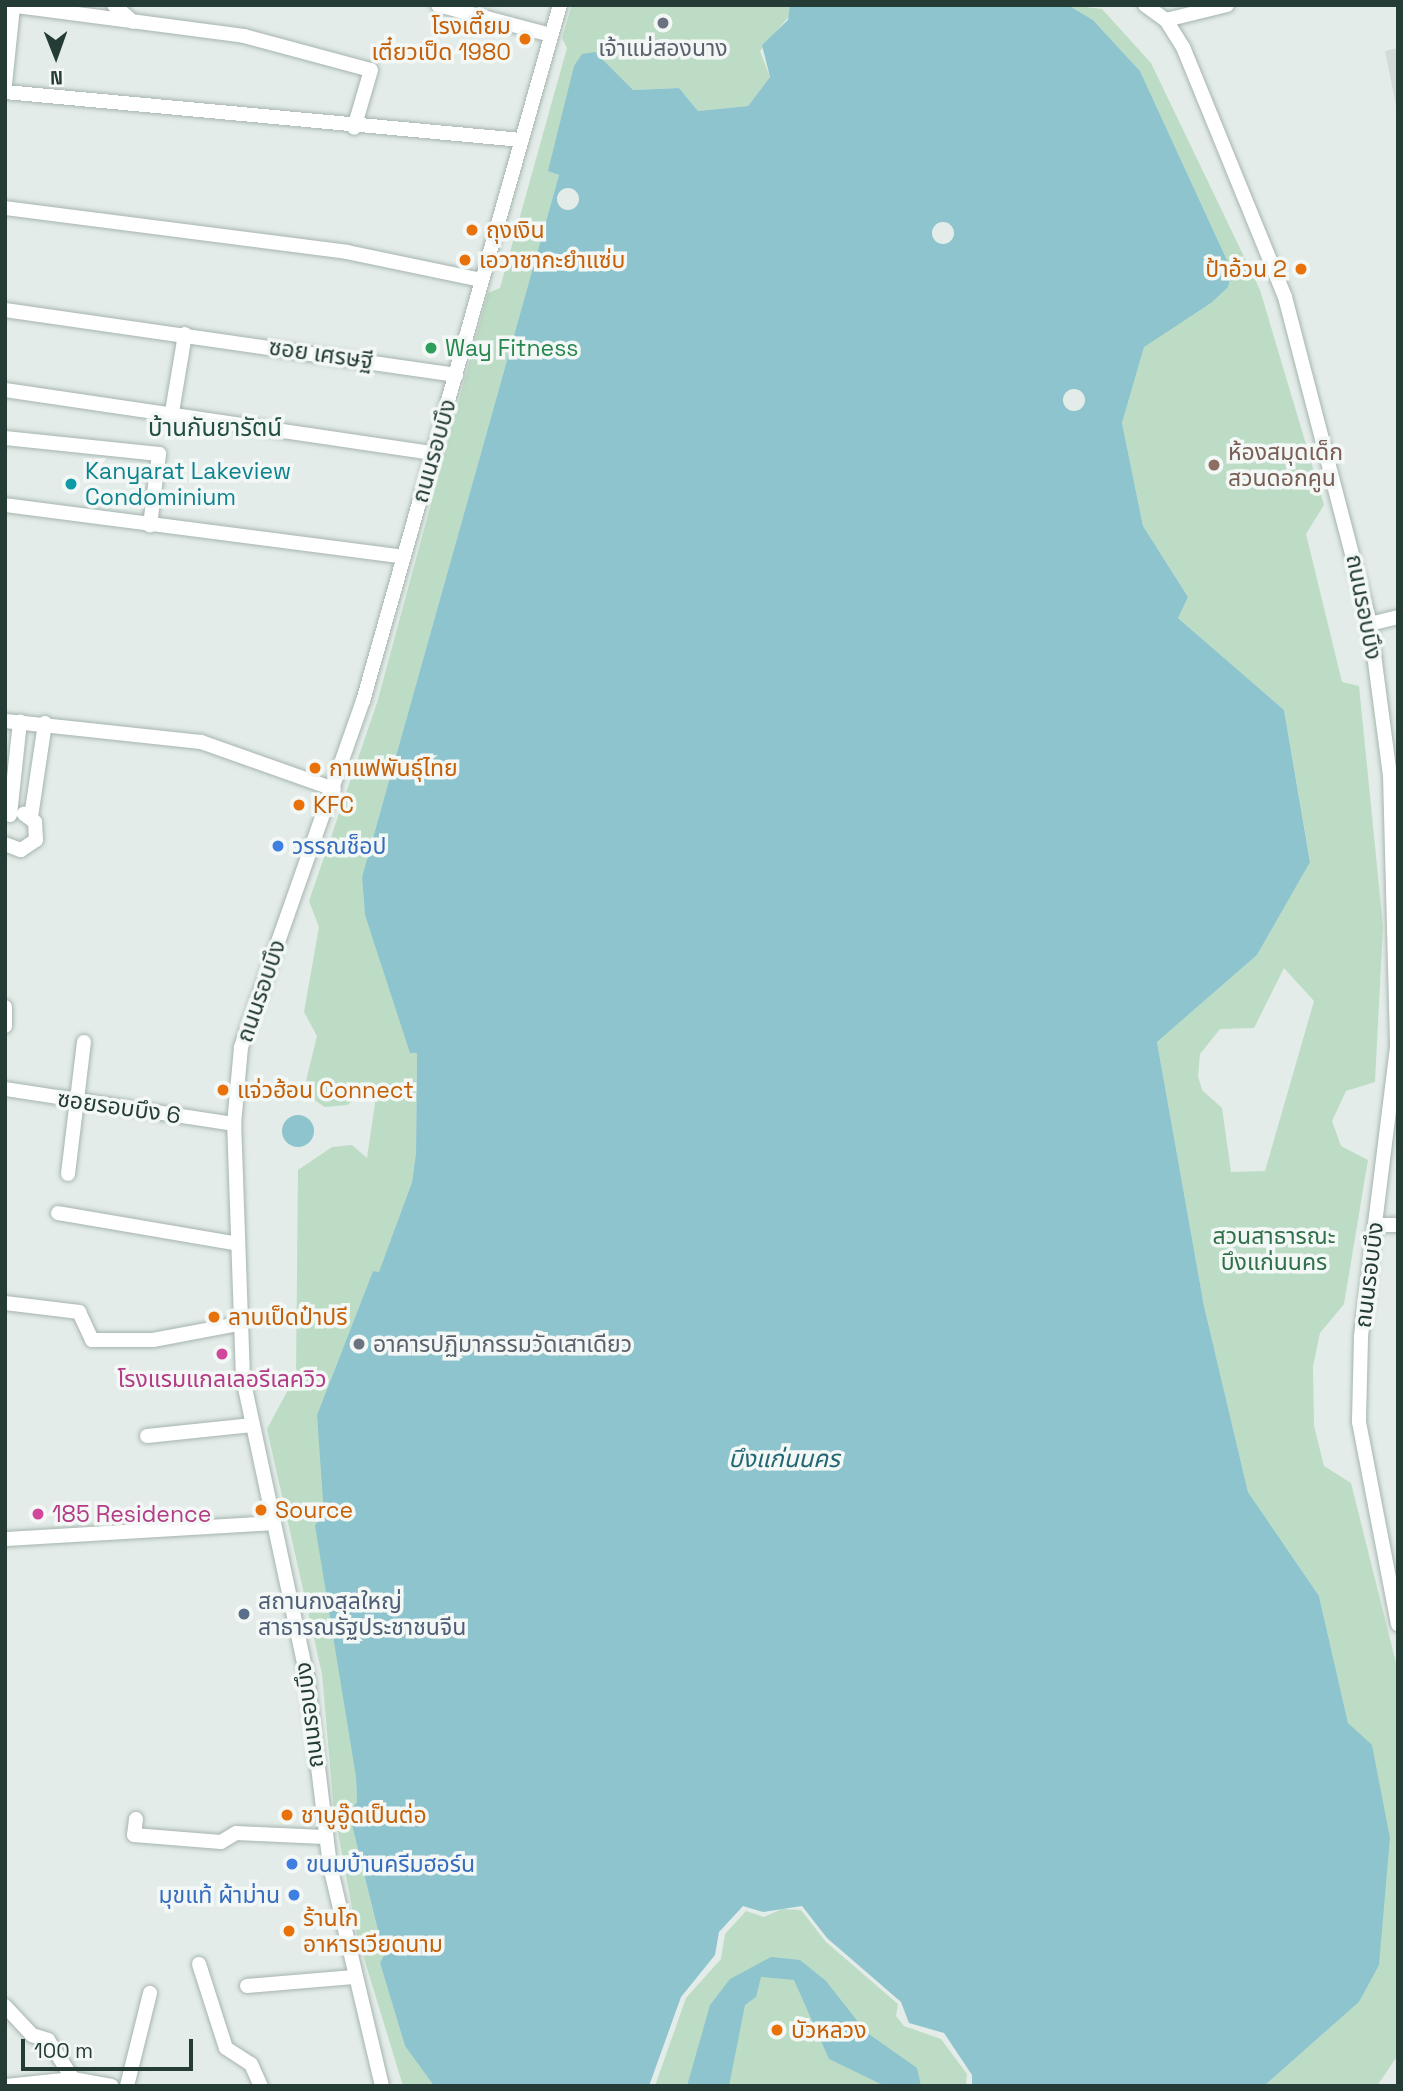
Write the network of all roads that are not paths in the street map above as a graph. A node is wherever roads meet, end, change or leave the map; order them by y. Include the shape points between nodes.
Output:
1 (114, 5) edge
2 (438, 5) edge
3 (560, 5) edge
4 (1146, 5) edge
5 (1227, 5) edge
6 (11, 6) edge
7 (1166, 20) junction
8 (134, 23) junction
9 (551, 35) junction
10 (5, 84) edge
11 (5, 92) edge
12 (354, 128) junction
13 (521, 140) junction
14 (5, 208) edge
15 (481, 280) junction
16 (5, 310) edge
17 (185, 334) junction
18 (456, 375) junction
19 (5, 390) edge
20 (172, 412) junction
21 (5, 438) edge
22 (434, 453) junction
23 (5, 505) edge
24 (150, 526) junction
25 (404, 558) junction
26 (1398, 617) edge
27 (1370, 624) junction
28 (13, 721) edge
29 (45, 723) junction
30 (334, 789) junction
31 (8, 817) edge
32 (31, 817) junction
33 (5, 844) edge
34 (1396, 878) edge
35 (1397, 946) edge
36 (5, 1007) edge
37 (5, 1026) edge
38 (1397, 1034) edge
39 (83, 1042) dead end
40 (5, 1089) edge
41 (75, 1101) junction
42 (234, 1124) junction
43 (68, 1174) dead end
44 (58, 1213) dead end
45 (1375, 1225) junction
46 (1398, 1226) edge
47 (234, 1242) junction
48 (5, 1303) edge
49 (239, 1324) junction
50 (252, 1425) junction
51 (147, 1436) dead end
52 (272, 1523) junction
53 (5, 1539) edge
54 (1394, 1597) edge
55 (1398, 1624) edge
56 (136, 1819) dead end
57 (324, 1837) junction
58 (199, 1965) dead end
59 (354, 1977) junction
60 (247, 1986) dead end
61 (150, 1993) dead end
62 (5, 2006) edge
63 (73, 2078) junction
64 (6, 2086) edge
65 (111, 2086) edge
66 (127, 2086) edge
67 (261, 2086) edge
68 (382, 2086) edge

1 - 8 street
2 - 9 street
3 - 9 street, ถนนรอบบึง
4 - 7 street, ถนนรอบบึง
5 - 7 street
6 - 8 street
6 - 10 street
7 - 27 street, ถนนรอบบึง via 1285,296
8 - 12 street via 244,36 371,70
9 - 13 street, ถนนรอบบึง
11 - 12 street
12 - 13 street
13 - 15 street, ถนนรอบบึง
14 - 15 street via 348,252
15 - 18 street, ถนนรอบบึง
16 - 17 street, ซอย เศรษฐี
17 - 18 street, ซอย เศรษฐี
17 - 20 street
18 - 22 street, ถนนรอบบึง
19 - 20 street
20 - 22 street
21 - 24 street via 159,454
22 - 25 street, ถนนรอบบึง
23 - 24 street
24 - 25 street
25 - 30 street, ถนนรอบบึง
26 - 27 street
27 - 34 street, ถนนรอบบึง via 1390,775
28 - 29 street
28 - 31 street
29 - 30 street via 201,742
29 - 32 street
30 - 42 street, ถนนรอบบึง via 241,1047
31 - 32 street
32 - 33 street via 38,834 32,845 21,850
34 - 35 street, ถนนรอบบึง
35 - 38 street, ถนนรอบบึง
36 - 37 street
38 - 45 street, ถนนรอบบึง
39 - 41 street
40 - 41 street, ซอยรอบบึง 6
41 - 42 street, ซอยรอบบึง 6
41 - 43 street
42 - 47 street, ถนนรอบบึง
44 - 47 street
45 - 46 street
45 - 54 street, ถนนรอบบึง via 1359,1423
47 - 49 street, ถนนรอบบึง
48 - 49 street via 79,1312 92,1340 153,1340
49 - 50 street, ถนนรอบบึง
50 - 51 street
50 - 52 street, ถนนรอบบึง
52 - 53 street
52 - 57 street, ถนนรอบบึง via 307,1676
54 - 55 street, ถนนรอบบึง
56 - 57 street via 134,1835 221,1842 236,1833
57 - 59 street, ถนนรอบบึง
58 - 67 street via 226,2048 251,2064
59 - 60 street
59 - 68 street, ถนนรอบบึง
61 - 66 street
62 - 63 street via 32,2035 48,2040
63 - 64 street
63 - 65 street

